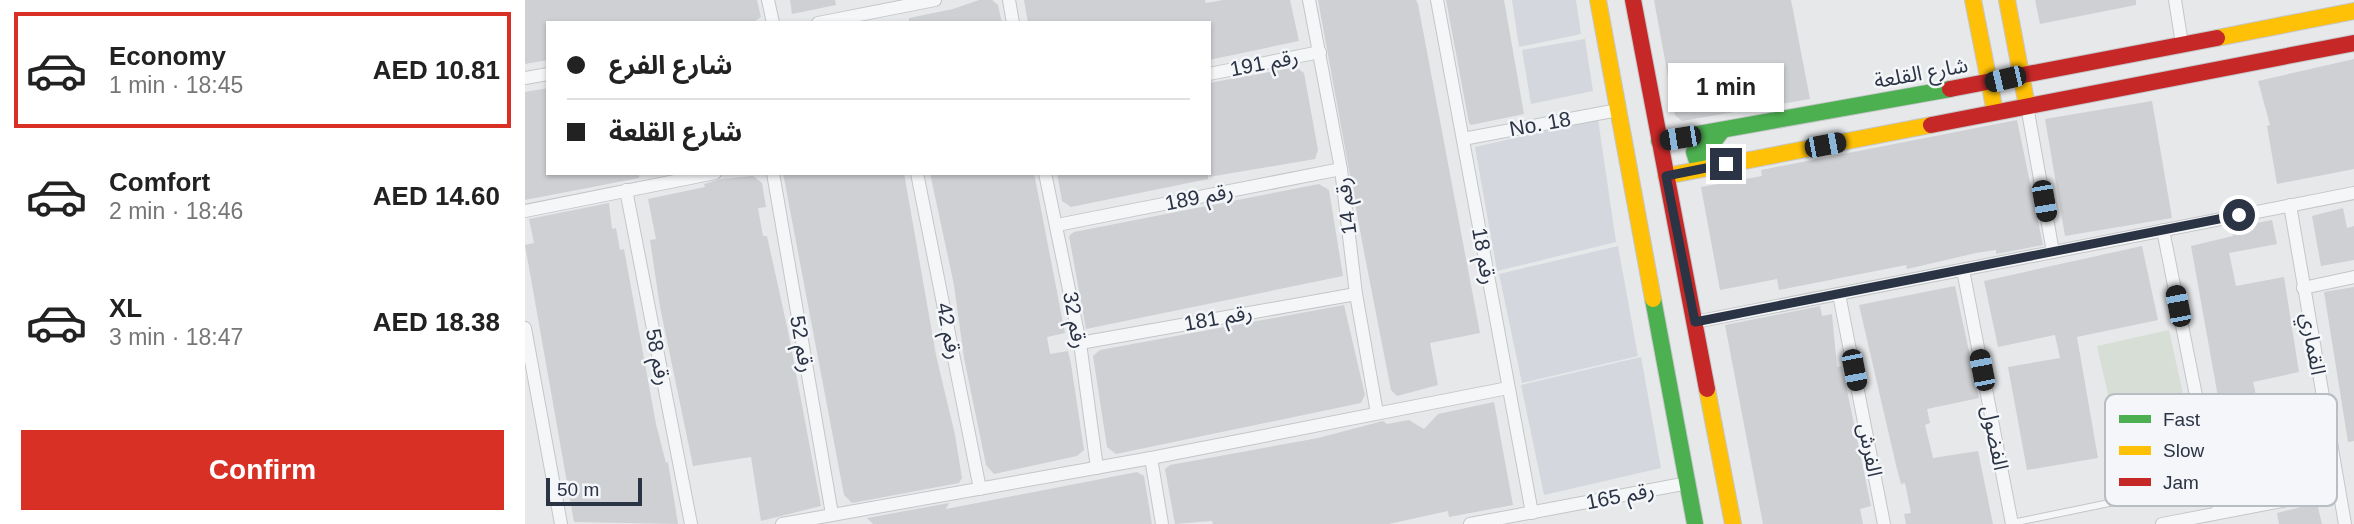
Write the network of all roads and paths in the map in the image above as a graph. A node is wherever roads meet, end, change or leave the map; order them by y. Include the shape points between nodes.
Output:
1 (768, 0) edge
2 (935, 0) edge
3 (1009, 0) edge
4 (1309, 0) edge
5 (1437, 0) edge
6 (1598, 0) edge
7 (1633, 0) edge
8 (1973, 0) edge
9 (2007, 0) edge
10 (2175, 0) edge
11 (2354, 11) edge
12 (888, 16) edge
13 (773, 21) edge
14 (838, 21) edge
15 (1013, 21) edge
16 (2354, 43) edge
17 (2182, 44) junction
18 (1320, 52) junction
19 (546, 74) edge
20 (1211, 74) edge
21 (2021, 75) junction
22 (525, 78) edge
23 (1989, 82) junction
24 (2027, 106) junction
25 (1618, 110) junction
26 (1995, 112) junction
27 (1721, 132) junction
28 (1463, 139) junction
29 (1659, 141) junction
30 (1726, 164) junction
31 (1341, 169) junction
32 (705, 175) edge
33 (773, 175) edge
34 (917, 175) edge
35 (1045, 175) edge
36 (1666, 176) junction
37 (626, 190) junction
38 (2354, 193) edge
39 (2290, 205) junction
40 (525, 211) edge
41 (1057, 225) junction
42 (2163, 230) junction
43 (2053, 252) junction
44 (1963, 270) junction
45 (2354, 277) edge
46 (2303, 288) junction
47 (1356, 293) junction
48 (1839, 294) junction
49 (1695, 322) junction
50 (526, 334) edge
51 (1080, 342) junction
52 (1508, 388) junction
53 (2195, 394) edge
54 (2322, 394) edge
55 (1377, 413) junction
56 (1151, 458) junction
57 (1097, 468) junction
58 (2337, 478) edge
59 (1688, 483) junction
60 (980, 489) junction
61 (2339, 489) joint
62 (2105, 505) edge
63 (2218, 506) edge
64 (2246, 506) edge
65 (2219, 511) junction
66 (1532, 513) junction
67 (832, 514) junction
68 (561, 524) edge
69 (691, 524) edge
70 (782, 524) edge
71 (1162, 524) edge
72 (1470, 524) edge
73 (1695, 524) edge
74 (1733, 524) edge
75 (1884, 524) edge
76 (2012, 524) edge
77 (2162, 524) edge
78 (2345, 524) edge

1 - 13 street
2 - 12 street
3 - 15 street
4 - 18 street, رقم 14
5 - 28 street, رقم 18
6 - 25 street
7 - 29 street
8 - 23 street
9 - 21 street
10 - 17 street
11 - 17 street, شارع القلعة
12 - 14 street
16 - 24 street
17 - 21 street, شارع القلعة
18 - 20 street, رقم 191
18 - 31 street, رقم 14
19 - 22 street
21 - 23 street, شارع القلعة
21 - 24 street
23 - 26 street
23 - 27 street, شارع القلعة
24 - 26 street
24 - 43 street
25 - 28 street, No. 18
25 - 59 street
26 - 30 street
27 - 29 street, شارع القلعة
27 - 30 street via 1698,147 1693,157
28 - 52 street, رقم 18
29 - 36 street
30 - 36 street
31 - 41 street, رقم 189
31 - 47 street, رقم 14
32 - 37 street
33 - 67 street, رقم 52
34 - 60 street, رقم 42
35 - 41 street, رقم 32
36 - 49 street
37 - 40 street
37 - 69 street, رقم 58
38 - 39 street
39 - 42 street
39 - 46 street, القماري
41 - 51 street, رقم 32
42 - 43 street
42 - 53 street
43 - 44 street
44 - 48 street
44 - 76 street, الفضول
45 - 46 street
46 - 54 street, القماري
47 - 51 street, رقم 181
47 - 55 street, رقم 14
48 - 49 street
48 - 75 street, الفرش
49 - 74 street
50 - 68 street
51 - 57 street, رقم 32
52 - 55 street
52 - 66 street, رقم 18
55 - 56 street
56 - 57 street
56 - 71 street
57 - 60 street
58 - 61 street, القماري
59 - 66 street, رقم 165
59 - 73 street
60 - 67 street
61 - 78 street, القماري
62 - 76 lane
63 - 65 street
64 - 65 street
65 - 77 street
66 - 72 street, رقم 165
67 - 70 street

